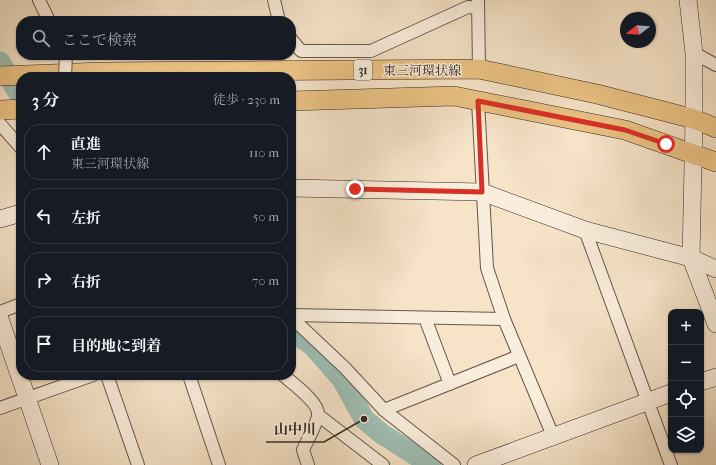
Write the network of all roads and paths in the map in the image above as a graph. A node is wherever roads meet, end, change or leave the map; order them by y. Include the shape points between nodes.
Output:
1 (274, 0) edge
2 (688, 0) edge
3 (40, 3) edge
4 (478, 4) edge
5 (46, 16) edge
6 (279, 16) edge
7 (296, 45) edge
8 (694, 53) junction
9 (66, 60) edge
10 (716, 61) edge
11 (716, 64) edge
12 (479, 69) junction
13 (65, 72) edge
14 (102, 72) edge
15 (16, 75) edge
16 (0, 76) edge
17 (296, 101) edge
18 (478, 101) junction
19 (16, 109) edge
20 (0, 110) edge
21 (694, 120) junction
22 (0, 124) edge
23 (716, 128) edge
24 (16, 142) edge
25 (693, 154) junction
26 (716, 162) edge
27 (296, 188) edge
28 (482, 192) junction
29 (16, 214) edge
30 (0, 219) edge
31 (585, 230) junction
32 (690, 258) junction
33 (716, 269) edge
34 (16, 306) edge
35 (0, 312) edge
36 (296, 316) edge
37 (425, 318) junction
38 (0, 319) edge
39 (504, 319) junction
40 (296, 321) edge
41 (716, 324) edge
42 (519, 356) junction
43 (16, 366) edge
44 (716, 377) edge
45 (21, 380) edge
46 (79, 380) edge
47 (109, 380) edge
48 (191, 380) edge
49 (289, 380) edge
50 (704, 381) edge
51 (450, 384) junction
52 (668, 394) edge
53 (27, 398) junction
54 (648, 402) junction
55 (0, 408) edge
56 (384, 410) junction
57 (318, 415) junction
58 (553, 436) junction
59 (50, 465) edge
60 (138, 465) edge
61 (219, 465) edge
62 (308, 465) edge
63 (383, 465) edge
64 (454, 465) edge
65 (476, 465) edge
66 (671, 465) edge

1 - 6 street
2 - 8 street
3 - 5 street
4 - 7 street via 371,51 301,51
4 - 12 street
8 - 10 street
8 - 11 street
8 - 21 street
9 - 13 street, bridge
12 - 14 main road, 東三河環状線 / 31
12 - 21 main road, 東三河環状線 / 31 via 597,94
15 - 16 main road, 東三河環状線 / 31
17 - 18 main road, 東三河環状線 / 31 via 454,96
18 - 25 main road, 東三河環状線 / 31 via 625,130
18 - 28 street
19 - 20 main road
21 - 23 main road, 東三河環状線 / 31
21 - 25 street
22 - 24 street
25 - 26 main road, 東三河環状線 / 31
25 - 32 street
27 - 28 street
28 - 31 street
28 - 39 street via 487,268
29 - 30 street
31 - 32 street
31 - 54 street
32 - 33 street
32 - 41 street
34 - 35 street
36 - 37 street
37 - 39 street
37 - 51 street
38 - 43 street
39 - 42 street
40 - 56 street
42 - 51 street
42 - 58 street
44 - 50 street
45 - 53 street
46 - 53 street
47 - 60 street
48 - 61 street
49 - 57 street via 312,401
51 - 56 street
52 - 54 street
53 - 55 street
53 - 59 street
54 - 58 street
54 - 66 street
56 - 64 street
57 - 62 street via 303,450
57 - 63 street
58 - 65 street

